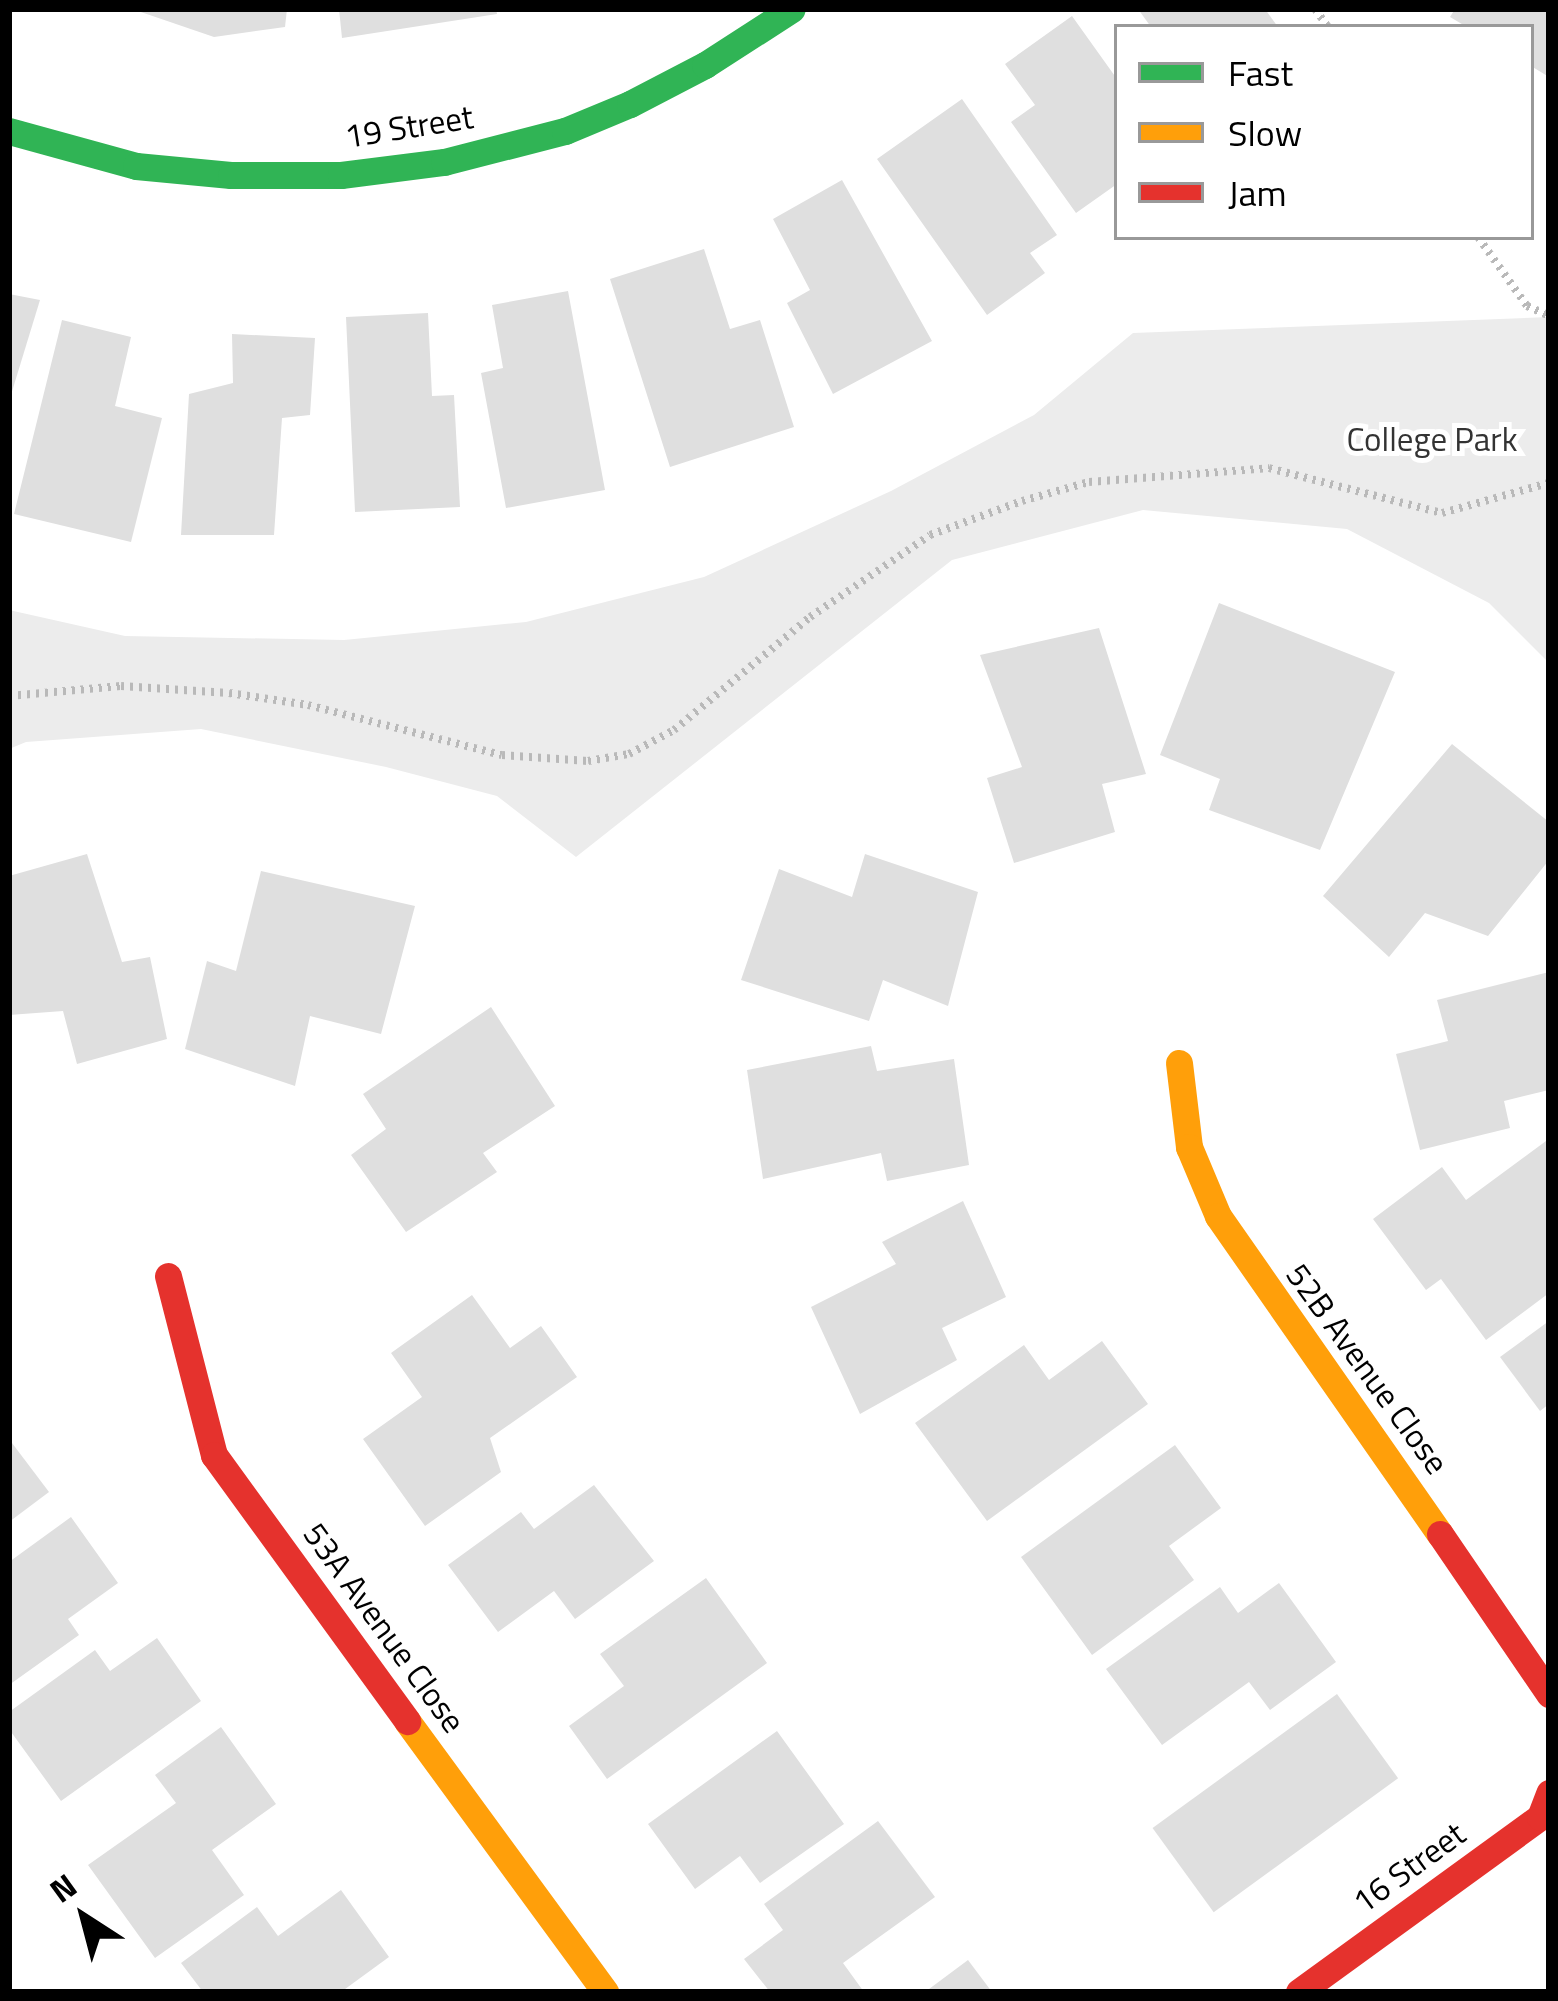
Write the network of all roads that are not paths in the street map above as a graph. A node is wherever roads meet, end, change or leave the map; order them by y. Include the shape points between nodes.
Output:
1 (792, 9) edge
2 (9, 131) edge
3 (1179, 1063) dead end
4 (168, 1276) dead end
5 (1549, 1694) edge
6 (1549, 1793) edge
7 (605, 1992) edge
8 (1299, 1992) edge

1 - 2 street, 19 Street via 630,104 565,131 444,162 341,176 231,176 136,166
3 - 5 street, 52B Avenue Close via 1189,1147 1218,1216
4 - 7 street, 53A Avenue Close via 214,1455
6 - 8 street, 16 Street via 1540,1817

